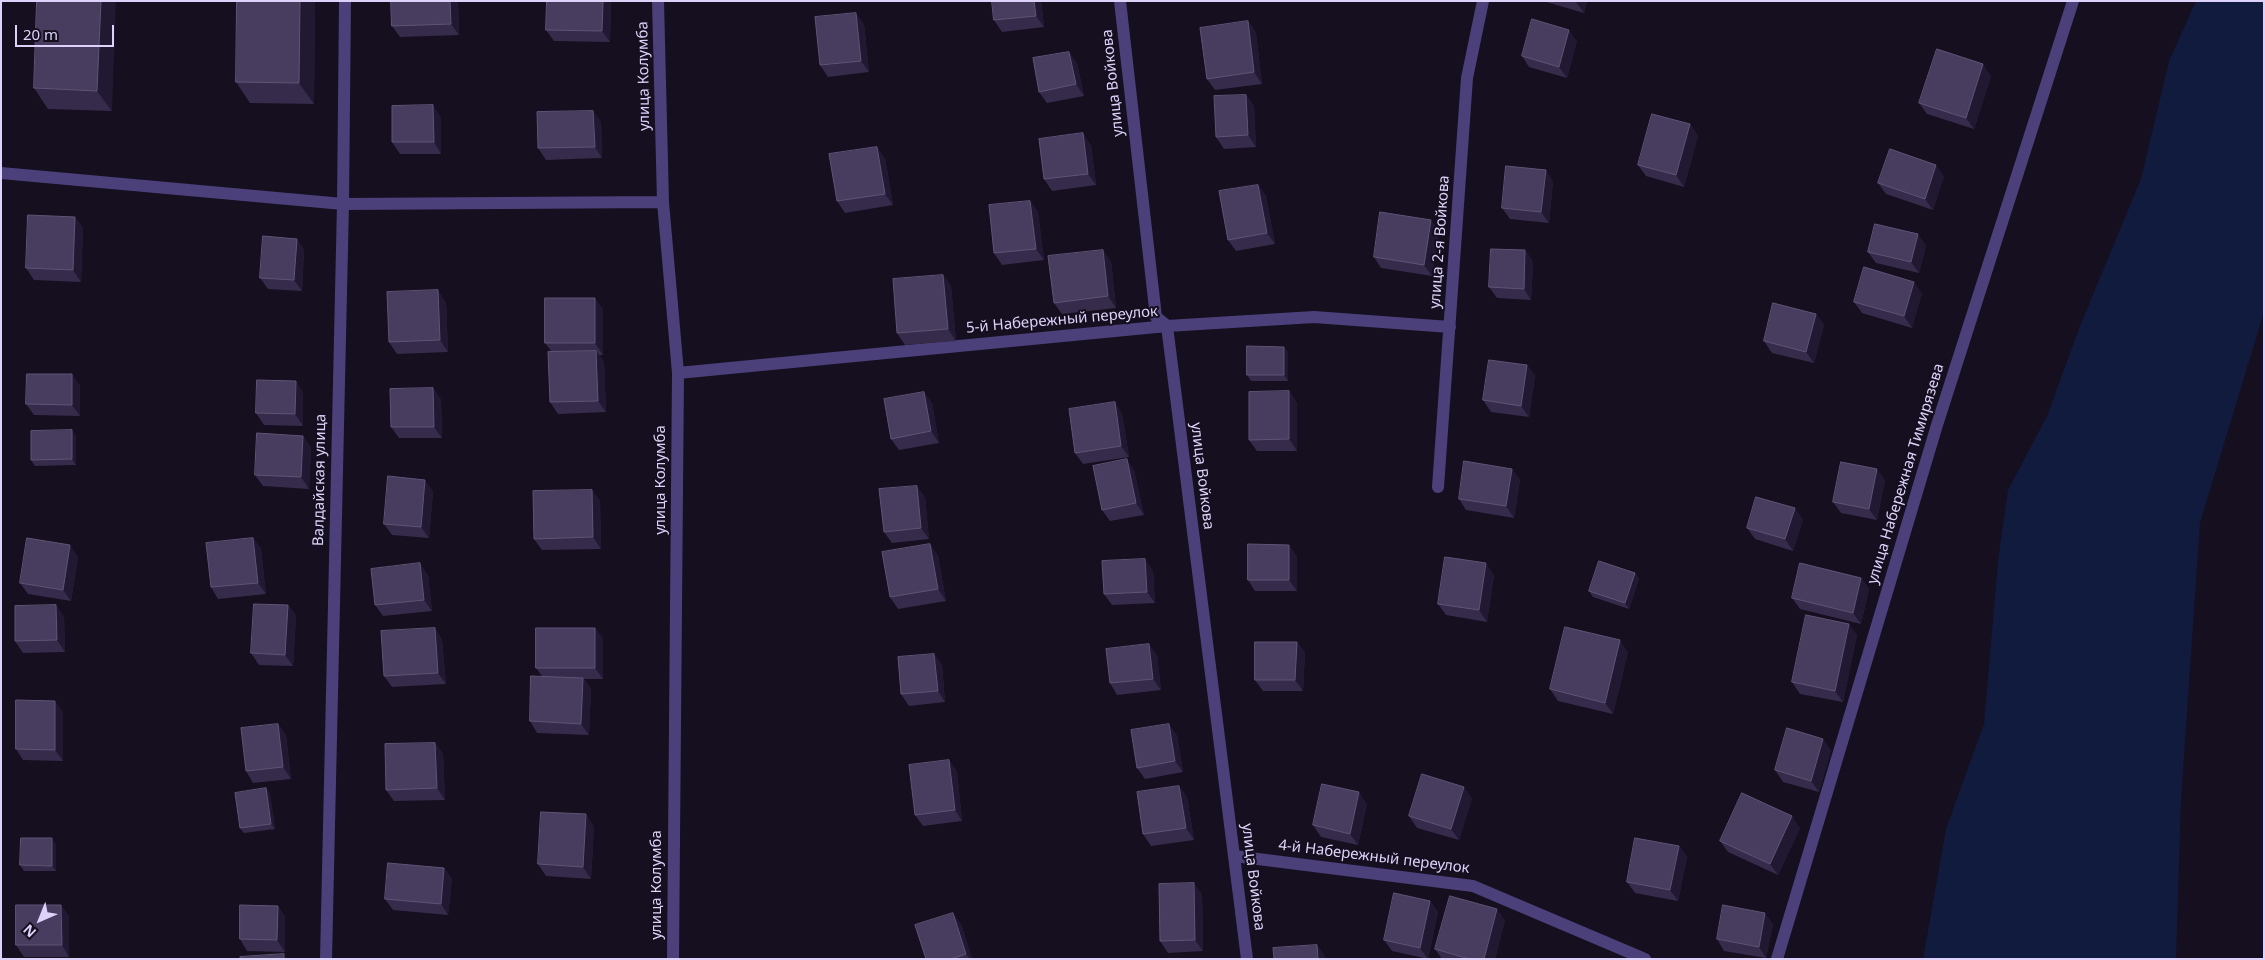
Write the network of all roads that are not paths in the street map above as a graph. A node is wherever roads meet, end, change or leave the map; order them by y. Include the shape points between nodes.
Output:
1 (345, 1) edge
2 (658, 1) edge
3 (1120, 1) edge
4 (1483, 1) edge
5 (2073, 1) edge
6 (1, 173) edge
7 (663, 202) junction
8 (342, 204) junction
9 (1167, 326) junction
10 (1450, 327) junction
11 (678, 373) junction
12 (1438, 487) dead end
13 (1234, 856) junction
14 (326, 959) edge
15 (673, 959) edge
16 (1247, 959) edge
17 (1645, 959) edge
18 (1777, 959) edge

1 - 8 street, Валдайская улица
2 - 7 street, улица Колумба
3 - 9 street, улица Войкова via 1156,317
4 - 10 street, улица 2-я Войкова via 1467,78
5 - 18 street, улица Набережная Тимирязева via 1937,425
6 - 8 street
7 - 8 street
7 - 11 street, улица Колумба
8 - 14 street, Валдайская улица
9 - 10 street, 5-й Набережный переулок via 1314,317
9 - 11 street, 5-й Набережный переулок
9 - 13 street, улица Войкова
10 - 12 street, улица 2-я Войкова
11 - 15 street, улица Колумба
13 - 16 street, улица Войкова
13 - 17 street, 4-й Набережный переулок via 1474,886

